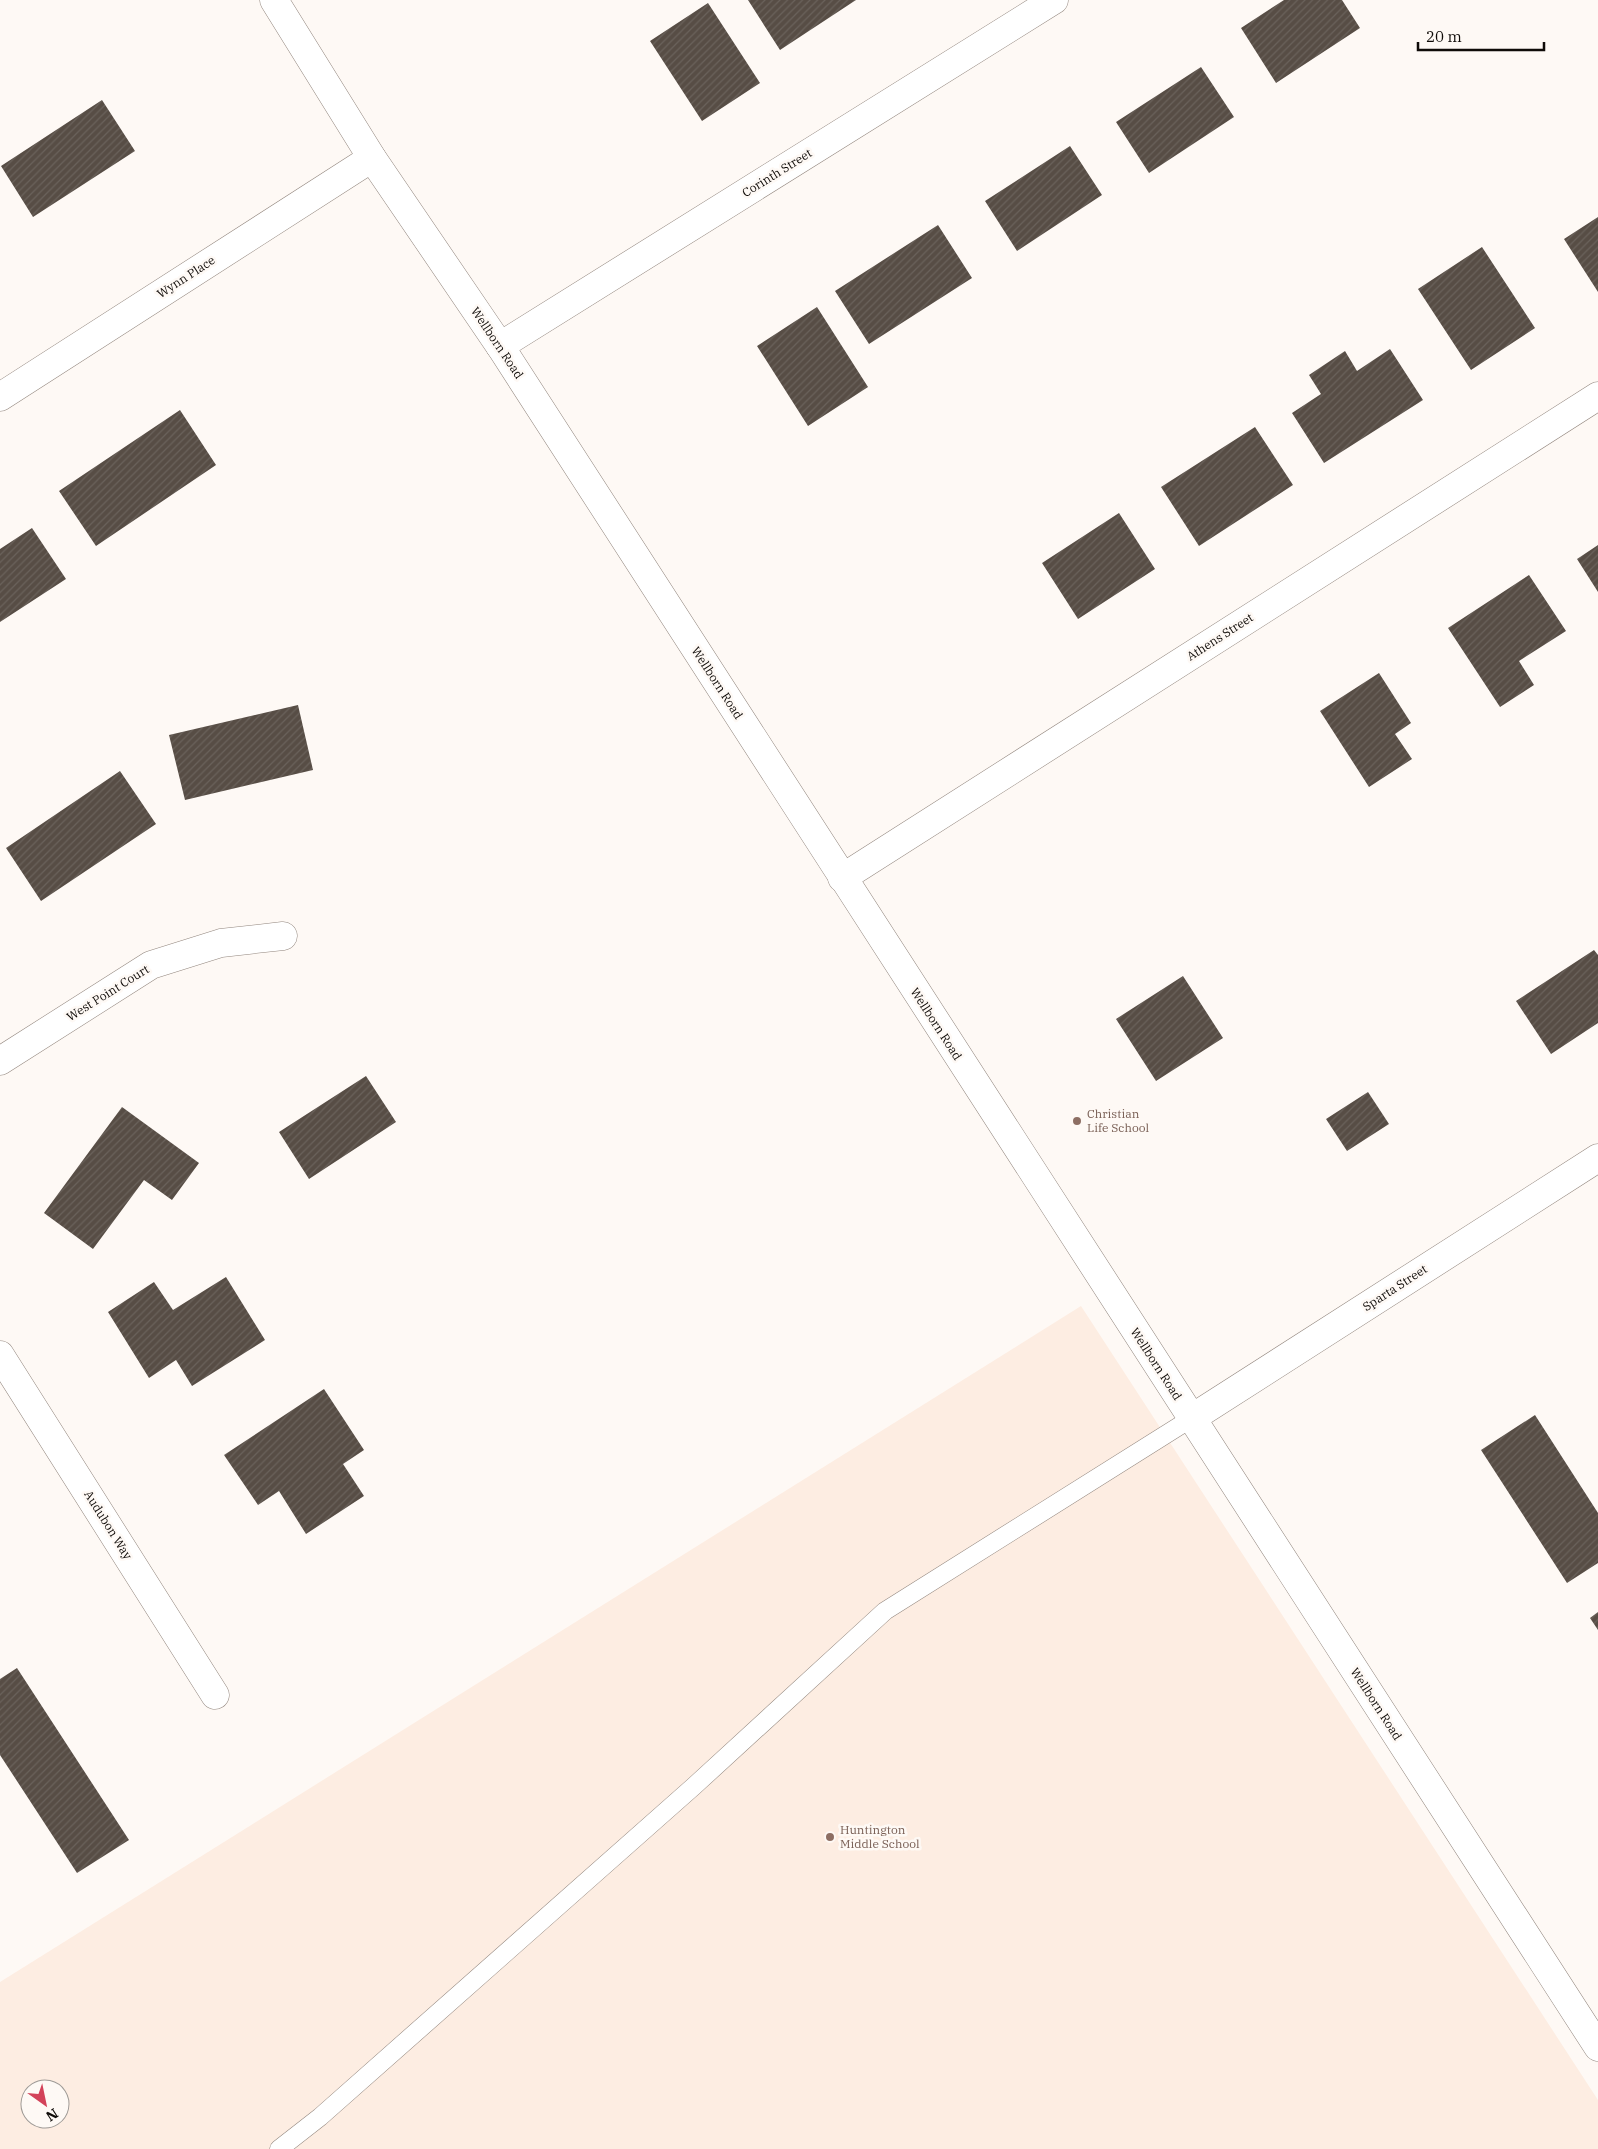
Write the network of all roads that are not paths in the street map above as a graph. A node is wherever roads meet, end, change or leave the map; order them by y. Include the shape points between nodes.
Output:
1 (274, 0) edge
2 (1054, 0) edge
3 (372, 158) junction
4 (500, 346) junction
5 (1598, 396) edge
6 (0, 397) edge
7 (842, 878) junction
8 (283, 936) dead end
9 (0, 1061) edge
10 (1598, 1158) edge
11 (0, 1355) edge
12 (1192, 1418) junction
13 (215, 1695) dead end
14 (1598, 2048) edge
15 (279, 2149) edge

1 - 3 street, Wellborn Road
2 - 4 street, Corinth Street
3 - 4 street, Wellborn Road
3 - 6 street, Wynn Place
4 - 7 street, Wellborn Road
5 - 7 street, Athens Street
7 - 12 street, Wellborn Road
8 - 9 street, West Point Court via 221,943 152,965
10 - 12 street, Sparta Street
11 - 13 street, Audubon Way
12 - 14 street, Wellborn Road
12 - 15 lane via 886,1610 609,1862 320,2117

